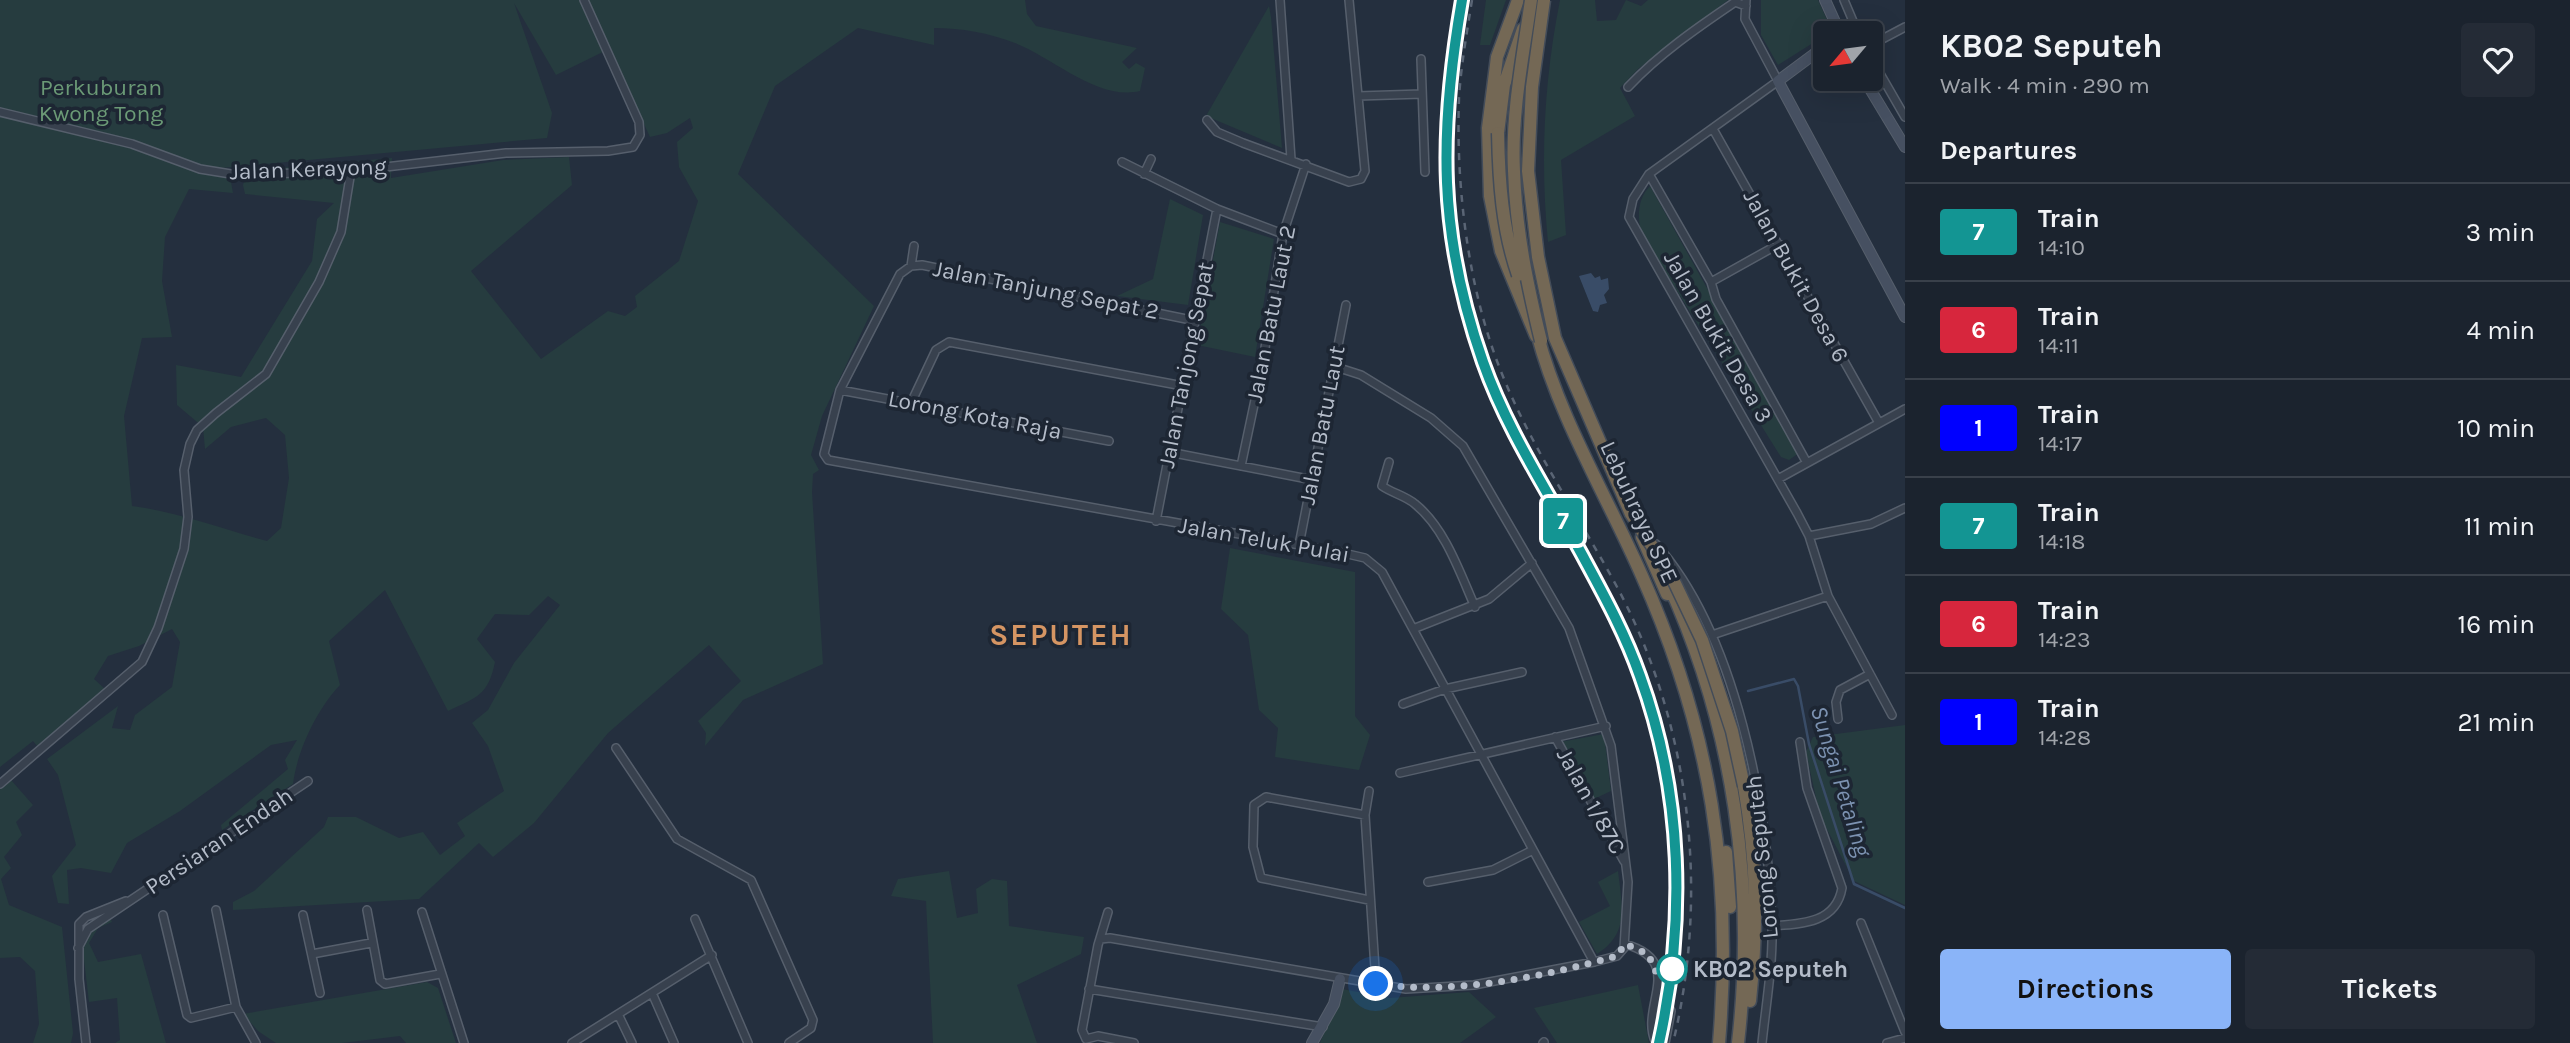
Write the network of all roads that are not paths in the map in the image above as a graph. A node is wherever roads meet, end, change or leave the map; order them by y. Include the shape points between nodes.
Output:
1 (584, 0) edge
2 (1280, 0) edge
3 (1349, 0) edge
4 (1518, 0) edge
5 (1544, 0) edge
6 (1550, 0) edge
7 (1825, 0) edge
8 (1844, 0) edge
9 (1532, 2) edge
10 (1746, 3) edge
11 (1835, 21) edge
12 (1853, 21) edge
13 (1905, 27) edge
14 (1883, 39) edge
15 (1813, 55) edge
16 (1421, 59) dead end
17 (1883, 79) edge
18 (1778, 81) junction
19 (1628, 87) dead end
20 (1871, 91) edge
21 (1422, 93) junction
22 (1358, 96) junction
23 (0, 112) edge
24 (1905, 117) edge
25 (1207, 120) dead end
26 (1713, 129) junction
27 (1905, 147) edge
28 (1152, 159) dead end
29 (1291, 159) junction
30 (1122, 162) dead end
31 (1306, 164) junction
32 (351, 171) junction
33 (1425, 172) dead end
34 (1144, 174) junction
35 (1649, 174) junction
36 (1217, 209) junction
37 (1283, 234) junction
38 (1779, 244) junction
39 (914, 246) dead end
40 (911, 266) junction
41 (1711, 282) junction
42 (1346, 305) dead end
43 (1905, 317) edge
44 (1196, 321) junction
45 (1541, 345) junction
46 (1333, 366) junction
47 (1183, 386) junction
48 (840, 390) junction
49 (911, 403) junction
50 (1905, 409) edge
51 (1879, 423) junction
52 (1109, 441) dead end
53 (1169, 452) junction
54 (1389, 462) dead end
55 (1807, 463) junction
56 (1241, 466) junction
57 (1778, 479) junction
58 (1313, 480) junction
59 (1904, 511) edge
60 (1631, 514) junction
61 (1156, 521) junction
62 (1644, 530) junction
63 (1809, 536) junction
64 (1299, 545) junction
65 (1532, 563) junction
66 (1828, 597) junction
67 (1475, 607) junction
68 (1413, 629) junction
69 (1712, 635) junction
70 (1521, 672) dead end
71 (1870, 674) junction
72 (1446, 689) junction
73 (1403, 704) dead end
74 (1892, 715) dead end
75 (1838, 719) dead end
76 (1606, 726) junction
77 (1555, 737) junction
78 (1800, 742) dead end
79 (616, 748) dead end
80 (1481, 755) junction
81 (1730, 767) junction
82 (1400, 773) dead end
83 (308, 781) dead end
84 (0, 784) edge
85 (1369, 791) dead end
86 (1365, 816) junction
87 (1754, 843) junction
88 (1533, 850) junction
89 (1626, 864) junction
90 (1428, 882) dead end
91 (1369, 900) junction
92 (216, 910) dead end
93 (367, 910) dead end
94 (422, 912) dead end
95 (1108, 912) dead end
96 (163, 915) dead end
97 (303, 915) dead end
98 (695, 919) dead end
99 (1861, 923) dead end
100 (1772, 926) junction
101 (1101, 939) junction
102 (371, 943) junction
103 (1625, 944) junction
104 (312, 954) junction
105 (712, 955) junction
106 (1594, 962) junction
107 (440, 974) junction
108 (1340, 979) junction
109 (1376, 984) junction
110 (1659, 988) junction
111 (1090, 989) junction
112 (320, 993) dead end
113 (652, 993) junction
114 (236, 1007) junction
115 (618, 1014) junction
116 (1324, 1027) junction
117 (1905, 1032) edge
118 (1905, 1038) edge
119 (1084, 1041) edge
120 (1720, 1042) edge
121 (86, 1043) edge
122 (256, 1043) edge
123 (464, 1043) edge
124 (572, 1043) edge
125 (632, 1043) edge
126 (674, 1043) edge
127 (748, 1043) edge
128 (789, 1043) edge
129 (1134, 1043) edge
130 (1312, 1043) edge
131 (1656, 1043) edge
132 (1665, 1043) edge
133 (1736, 1043) edge
134 (1746, 1043) edge
135 (1762, 1043) edge
136 (1887, 1043) edge

1 - 32 street, Jalan Kerayong via 639,122 636,142 624,149 506,153
2 - 29 street
3 - 22 street
4 - 45 highway via 1497,57 1488,128 1490,196 1501,251
5 - 60 highway, Lebuhraya SPE, bridge via 1532,87 1528,171 1538,257 1555,338
6 - 62 highway via 1527,144 1536,258 1557,342 1591,429
7 - 11 street
8 - 12 street
9 - 45 highway, Lebuhraya SPE, bridge via 1514,169 1521,258
9 - 45 highway, bridge via 1504,85 1498,133 1500,187 1510,250
10 - 18 street via 1745,19
10 - 19 street via 1735,2 1713,17
13 - 14 street
15 - 18 street, Jalan Bukit Desa 3
16 - 21 street
17 - 24 street
18 - 26 street, Jalan Bukit Desa 3
18 - 43 street
20 - 27 street
21 - 22 street
21 - 33 street
22 - 31 street via 1365,171 1361,179 1349,182
23 - 32 street, Jalan Kerayong via 132,144 221,173
25 - 29 street via 1217,132
26 - 35 street, Jalan Bukit Desa 3
26 - 38 street, Jalan Bukit Desa 6
28 - 34 street
29 - 31 street
30 - 34 street
31 - 37 street, Jalan Batu Laut 2
32 - 84 street via 347,212 336,244 266,374 197,430 190,444 184,470 188,517 184,549 142,662
34 - 36 street
35 - 41 street
35 - 57 street, Jalan Bukit Desa 3 via 1633,200 1632,227
36 - 37 street
36 - 44 street, Jalan Tanjong Sepat
37 - 56 street, Jalan Batu Laut 2
38 - 41 street
38 - 51 street, Jalan Bukit Desa 6
39 - 40 street
40 - 44 street, Jalan Tanjung Sepat 2
40 - 48 street, Jalan Tanjung Sepat 2 via 900,274
41 - 55 street via 1716,299
42 - 46 street, Jalan Batu Laut
44 - 47 street, Jalan Tanjong Sepat
45 - 120 highway, Lebuhraya SPE via 1567,410 1647,574 1709,753 1730,886
46 - 58 street, Jalan Batu Laut
46 - 65 street via 1361,374 1431,418 1463,446
47 - 49 street via 949,342 936,350
47 - 53 street, Jalan Tanjong Sepat
48 - 49 street, Lorong Kota Raja
48 - 61 street, Jalan Teluk Pulai via 824,449 828,460
49 - 52 street, Lorong Kota Raja
50 - 51 street
51 - 55 street
53 - 56 street
53 - 61 street, Jalan Tanjong Sepat
54 - 67 street via 1382,486 1427,514
55 - 57 street
56 - 58 street
57 - 63 street, Jalan Bukit Desa 3
58 - 64 street, Jalan Batu Laut
59 - 63 street via 1871,524
60 - 87 highway, bridge via 1671,575 1702,640 1732,731
60 - 133 highway, Lebuhraya SPE, bridge via 1680,625 1719,752 1741,944
61 - 64 street, Jalan Teluk Pulai
62 - 69 street, Lorong Seputeh via 1671,562
62 - 81 highway via 1695,645
63 - 66 street, Jalan Bukit Desa 3
64 - 68 street, Jalan Teluk Pulai via 1375,564
65 - 67 street
65 - 76 street via 1574,638
66 - 69 street
66 - 71 street, Jalan Bukit Desa 3
67 - 68 street
68 - 72 street, Jalan Teluk Pulai
69 - 100 street, Lorong Seputeh via 1746,740 1761,807
70 - 72 street
71 - 74 street, Jalan Bukit Desa 3
71 - 75 street via 1840,690
72 - 73 street
72 - 80 street, Jalan Teluk Pulai
76 - 77 street
76 - 89 street
77 - 80 street
77 - 89 street, Jalan 1/87C
78 - 100 street via 1807,788 1842,888 1839,901 1824,916 1802,924
79 - 128 street via 677,839 751,880 813,1020 811,1028
80 - 82 street
80 - 88 street, Jalan Teluk Pulai
81 - 87 highway
81 - 133 highway via 1746,922
83 - 121 street, Persiaran Endah via 88,929 78,948
85 - 86 street
86 - 91 street
86 - 91 street via 1266,797 1254,805 1253,848 1261,878
87 - 134 highway via 1757,929
88 - 90 street via 1493,870
88 - 106 street, Jalan Teluk Pulai
89 - 103 street
91 - 109 street
92 - 114 street
93 - 102 street
94 - 107 street
95 - 101 street
96 - 114 street via 187,1015
97 - 104 street
98 - 105 street
99 - 117 street
100 - 135 street, Lorong Seputeh
101 - 108 street
101 - 111 street
102 - 104 street
102 - 107 street via 376,974 385,984
103 - 106 street via 1617,956
103 - 110 street via 1651,958
104 - 112 street
105 - 113 street
105 - 127 street
106 - 109 street via 1438,988
107 - 123 street
108 - 109 street
108 - 116 street
110 - 131 street via 1652,1028
110 - 132 street via 1671,1011
111 - 116 street
111 - 119 street
113 - 115 street
113 - 126 street
114 - 122 street
115 - 124 street
115 - 125 street
116 - 130 street
118 - 136 street
119 - 129 street via 1098,1036

